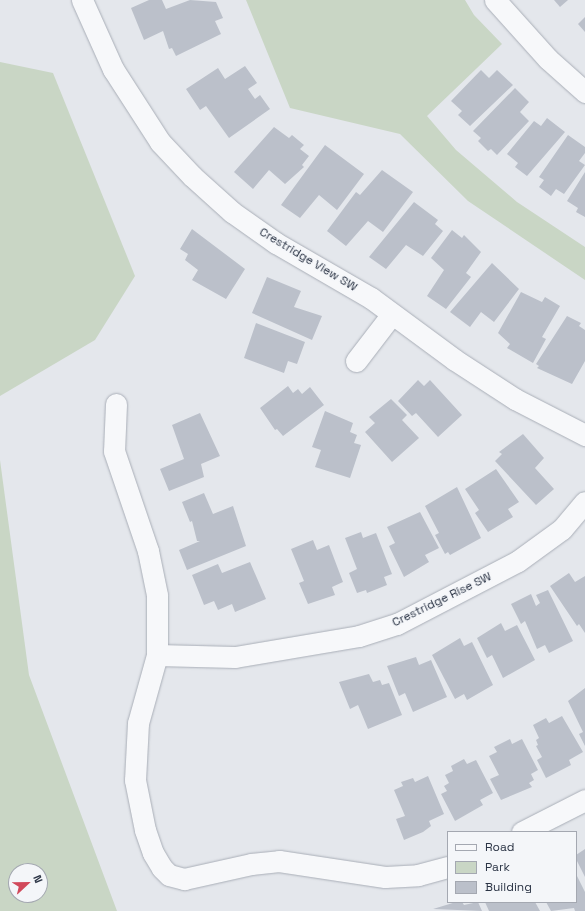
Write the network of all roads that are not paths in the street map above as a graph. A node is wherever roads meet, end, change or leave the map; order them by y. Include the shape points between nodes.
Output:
1 (82, 0) edge
2 (495, 0) edge
3 (585, 92) edge
4 (392, 314) junction
5 (356, 361) dead end
6 (116, 404) dead end
7 (585, 435) edge
8 (585, 502) edge
9 (157, 655) junction
10 (585, 800) edge
11 (524, 831) edge
12 (447, 867) edge

1 - 4 street, Crestridge View SW via 113,69 131,98 160,142 192,176 232,212 276,243 340,278
2 - 3 street via 548,59
4 - 5 street
4 - 7 street, Crestridge View SW via 455,360 515,399
6 - 9 street via 114,451 154,571 157,595
8 - 9 street, Crestridge Rise SW via 562,529 518,562 397,624 359,636 235,658
9 - 12 street via 138,722 135,780 141,815 153,853 169,875 184,879 251,864 279,861 384,877 418,875
10 - 11 street

